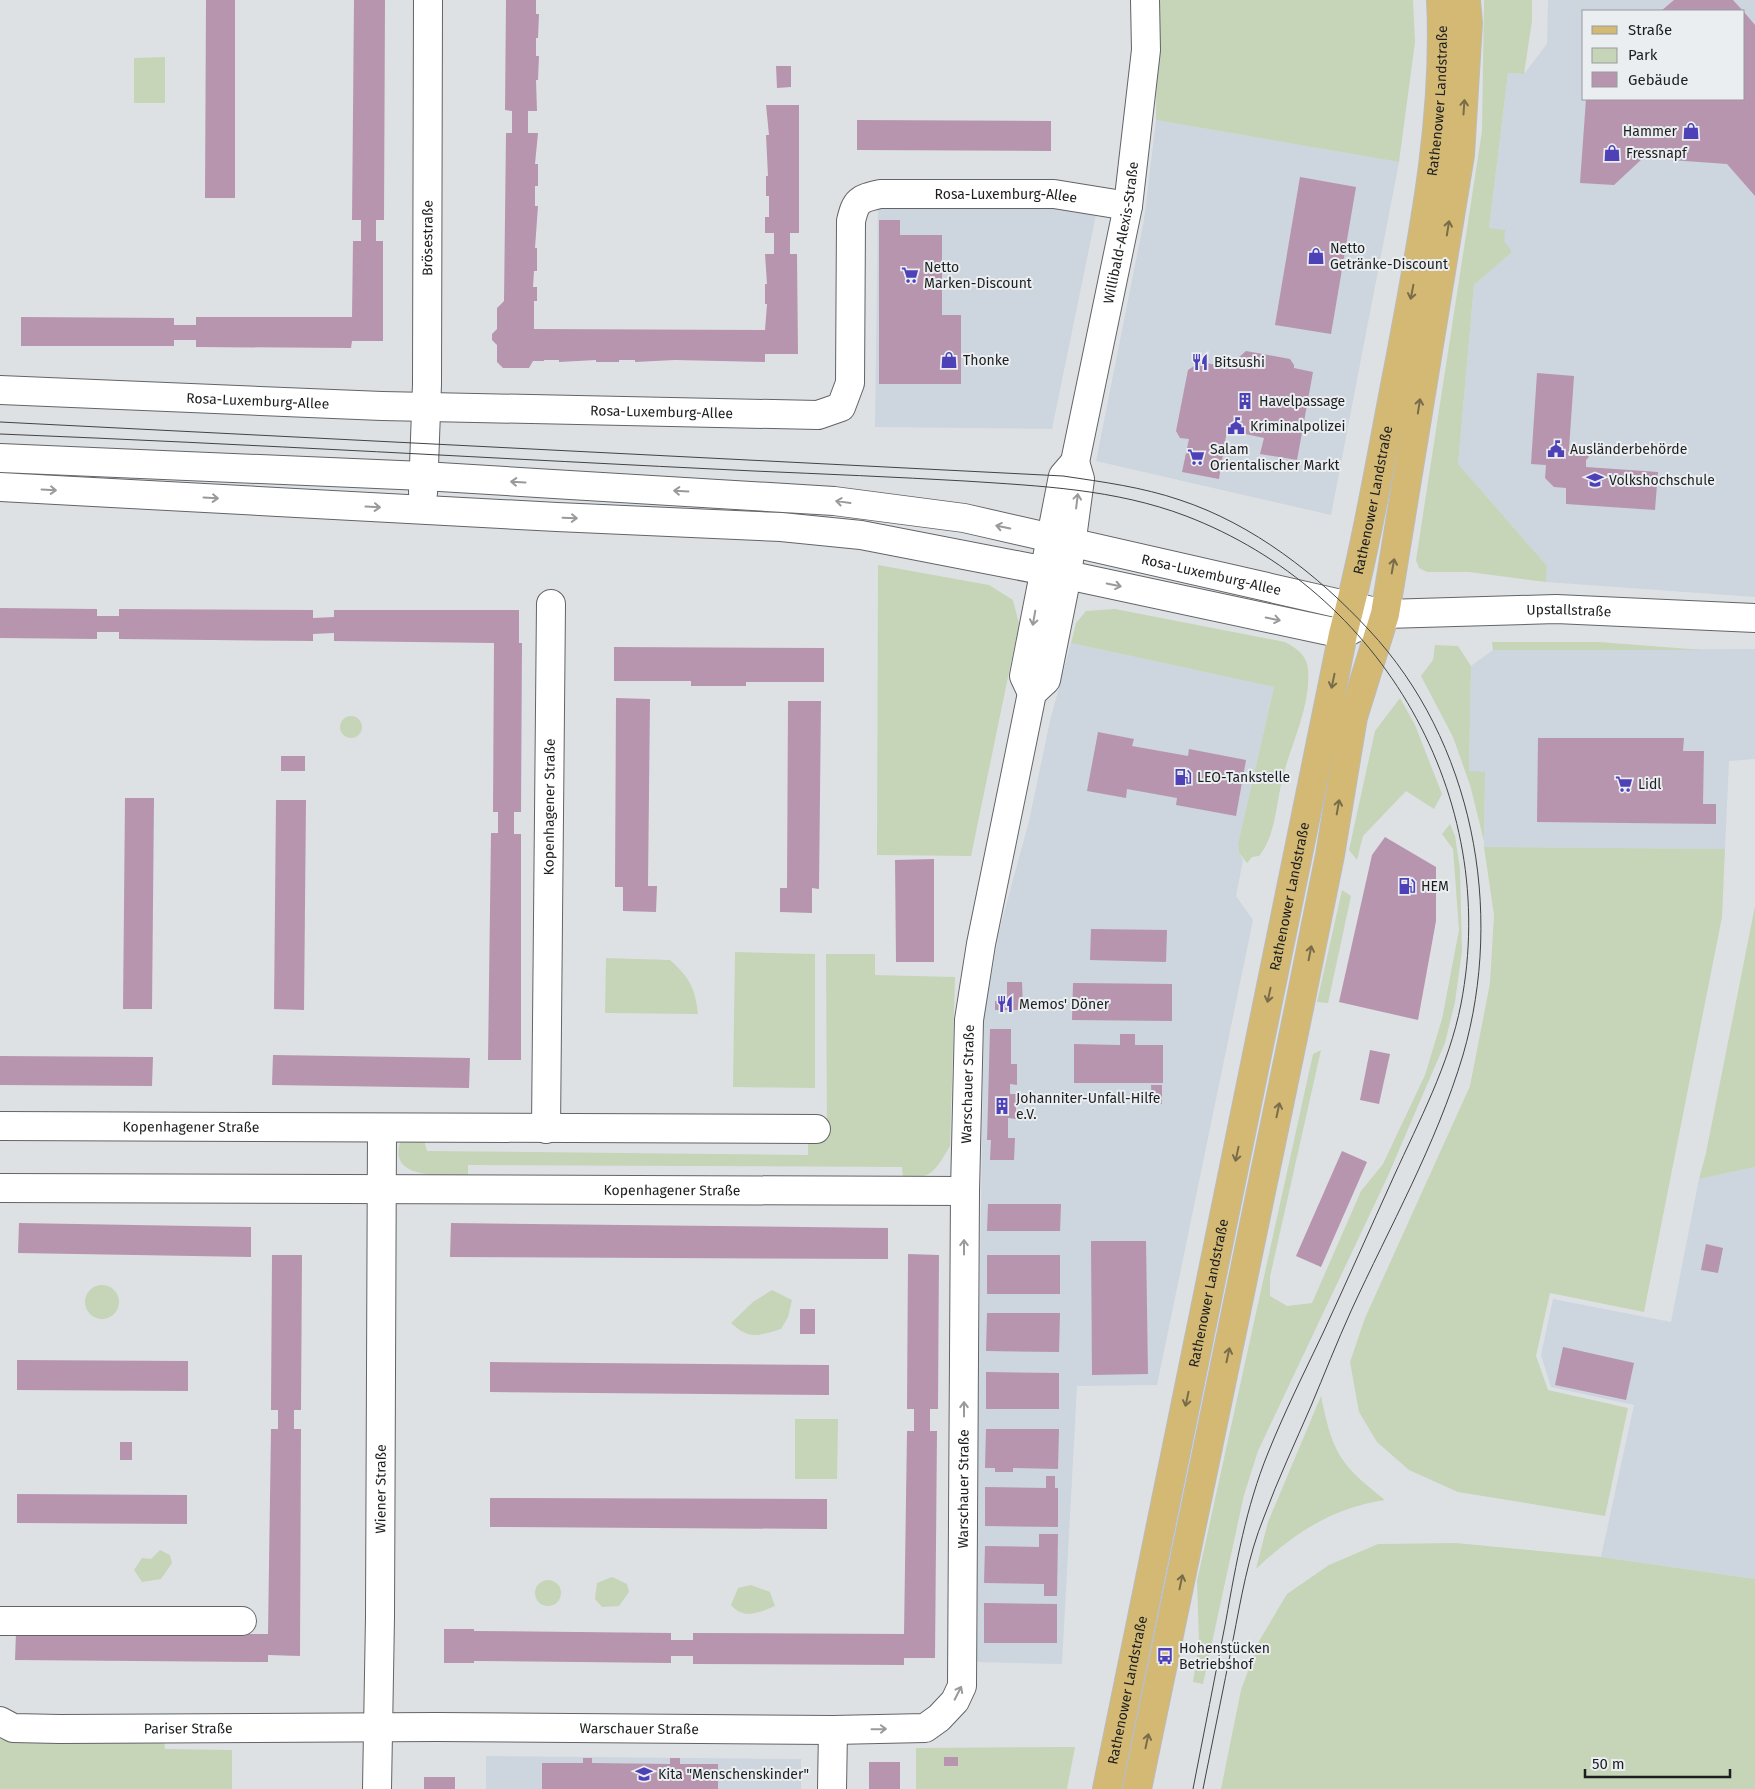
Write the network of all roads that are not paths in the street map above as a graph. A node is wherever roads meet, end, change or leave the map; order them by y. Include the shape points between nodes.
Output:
1 (428, 0) edge
2 (1145, 0) edge
3 (1441, 0) edge
4 (1466, 0) edge
5 (1128, 206) junction
6 (0, 390) edge
7 (426, 407) junction
8 (0, 458) edge
9 (423, 476) junction
10 (0, 487) edge
11 (422, 510) junction
12 (1062, 540) junction
13 (1055, 572) junction
14 (551, 604) dead end
15 (1351, 605) junction
16 (1385, 614) junction
17 (1755, 618) edge
18 (1343, 634) junction
19 (0, 1126) edge
20 (382, 1128) junction
21 (546, 1129) junction
22 (816, 1129) dead end
23 (0, 1188) edge
24 (382, 1189) junction
25 (965, 1191) junction
26 (0, 1621) edge
27 (242, 1621) dead end
28 (0, 1721) edge
29 (378, 1728) junction
30 (833, 1730) junction
31 (377, 1789) edge
32 (832, 1789) edge
33 (1107, 1789) edge
34 (1137, 1789) edge

1 - 7 street, Brösestraße
2 - 5 street, Willibald-Alexis-Straße via 1146,50
3 -> 15 main road, Rathenower Landstraße via 1443,42 1434,163
16 -> 4 main road, Rathenower Landstraße via 1460,155 1468,23
5 - 7 street, Rosa-Luxemburg-Allee via 1054,194 880,194 854,204 850,221 850,383 841,407 818,415
5 - 12 street, Willibald-Alexis-Straße via 1075,462 1080,479
6 - 7 street, Rosa-Luxemburg-Allee
7 - 9 street, Brösestraße
8 - 9 street, Rosa-Luxemburg-Allee
9 - 11 street
12 -> 9 street, Rosa-Luxemburg-Allee via 964,518 834,501
10 -> 11 street, Rosa-Luxemburg-Allee
11 -> 13 street, Rosa-Luxemburg-Allee via 790,527 861,535
12 - 13 street
12 - 15 street, Rosa-Luxemburg-Allee via 1297,596
13 -> 18 street, Rosa-Luxemburg-Allee
13 - 25 street, Warschauer Straße via 1046,680 1032,694 981,944 969,1020
14 - 21 street, Kopenhagener Straße
15 - 16 street, Upstallstraße
15 - 18 main road, Rathenower Landstraße
16 - 17 street, Upstallstraße via 1556,609
16 - 18 street, Upstallstraße
34 -> 16 main road, Rathenower Landstraße via 1330,855 1353,718
18 -> 33 main road, Rathenower Landstraße
19 - 20 street, Kopenhagener Straße
20 - 21 street, Kopenhagener Straße
20 - 24 street
21 - 22 street, Kopenhagener Straße
23 - 24 street, Kopenhagener Straße
24 - 25 street, Kopenhagener Straße
24 - 29 street, Wiener Straße
30 -> 25 street, Warschauer Straße via 925,1728 955,1700 962,1686
26 - 27 street
28 - 29 street, Pariser Straße via 13,1728
29 - 30 street, Warschauer Straße
29 - 31 street, Wiener Straße
30 - 32 street

